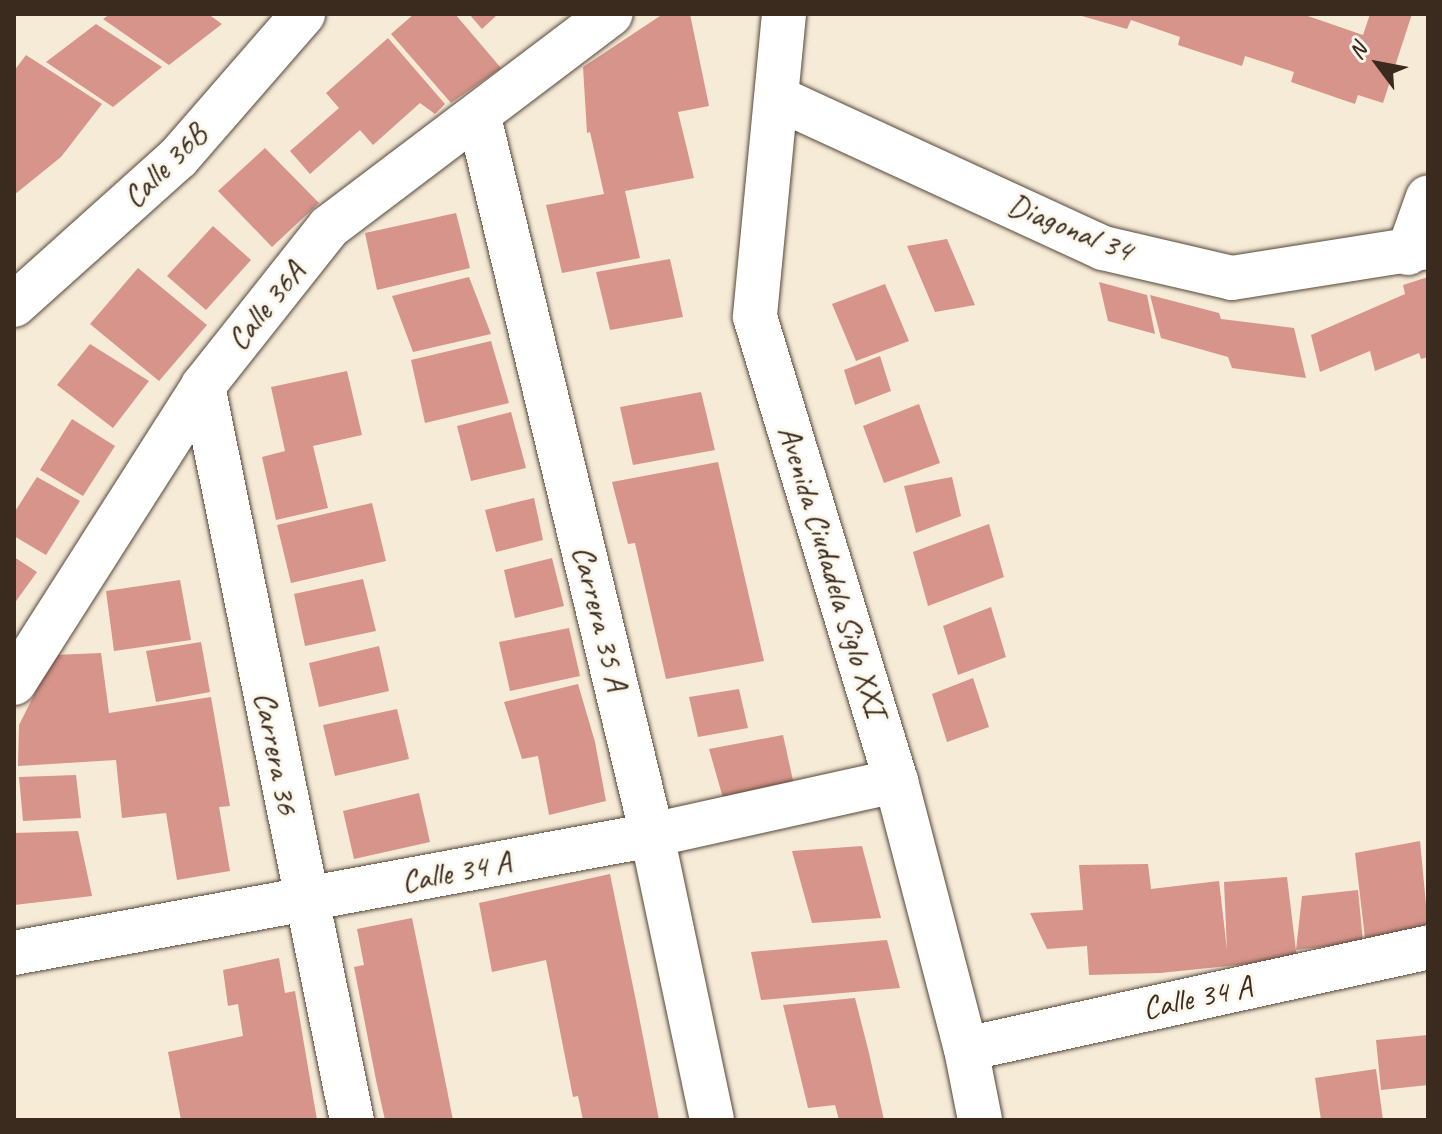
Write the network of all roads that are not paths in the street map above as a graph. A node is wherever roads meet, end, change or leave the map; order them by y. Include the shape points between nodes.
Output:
1 (303, 14) edge
2 (611, 14) edge
3 (784, 14) edge
4 (777, 98) junction
5 (479, 117) junction
6 (1428, 197) edge
7 (1418, 250) edge
8 (14, 305) edge
9 (203, 386) junction
10 (14, 683) edge
11 (896, 781) junction
12 (652, 835) junction
13 (305, 900) junction
14 (1428, 947) edge
15 (14, 953) edge
16 (966, 1049) junction
17 (352, 1120) edge
18 (712, 1120) edge
19 (980, 1120) edge

1 - 8 street, Calle 36B via 178,158
2 - 5 street, Calle 36A
3 - 4 street, Avenida Ciudadela Siglo XXI
4 - 7 street, Diagonal 34 via 1103,248 1232,278
4 - 11 street, Avenida Ciudadela Siglo XXI via 755,317
5 - 9 street, Calle 36A via 329,227
5 - 12 street, Carrera 35 A
6 - 7 street
9 - 10 street, Calle 36A
9 - 13 street, Carrera 36
11 - 12 street, Calle 34 A
11 - 16 street, Avenida Ciudadela Siglo XXI
12 - 13 street, Calle 34 A
12 - 18 street, Carrera 35 A
13 - 15 street, Calle 34 A
13 - 17 street, Carrera 36
14 - 16 street, Calle 34 A
16 - 19 street, Avenida Ciudadela Siglo XXI

